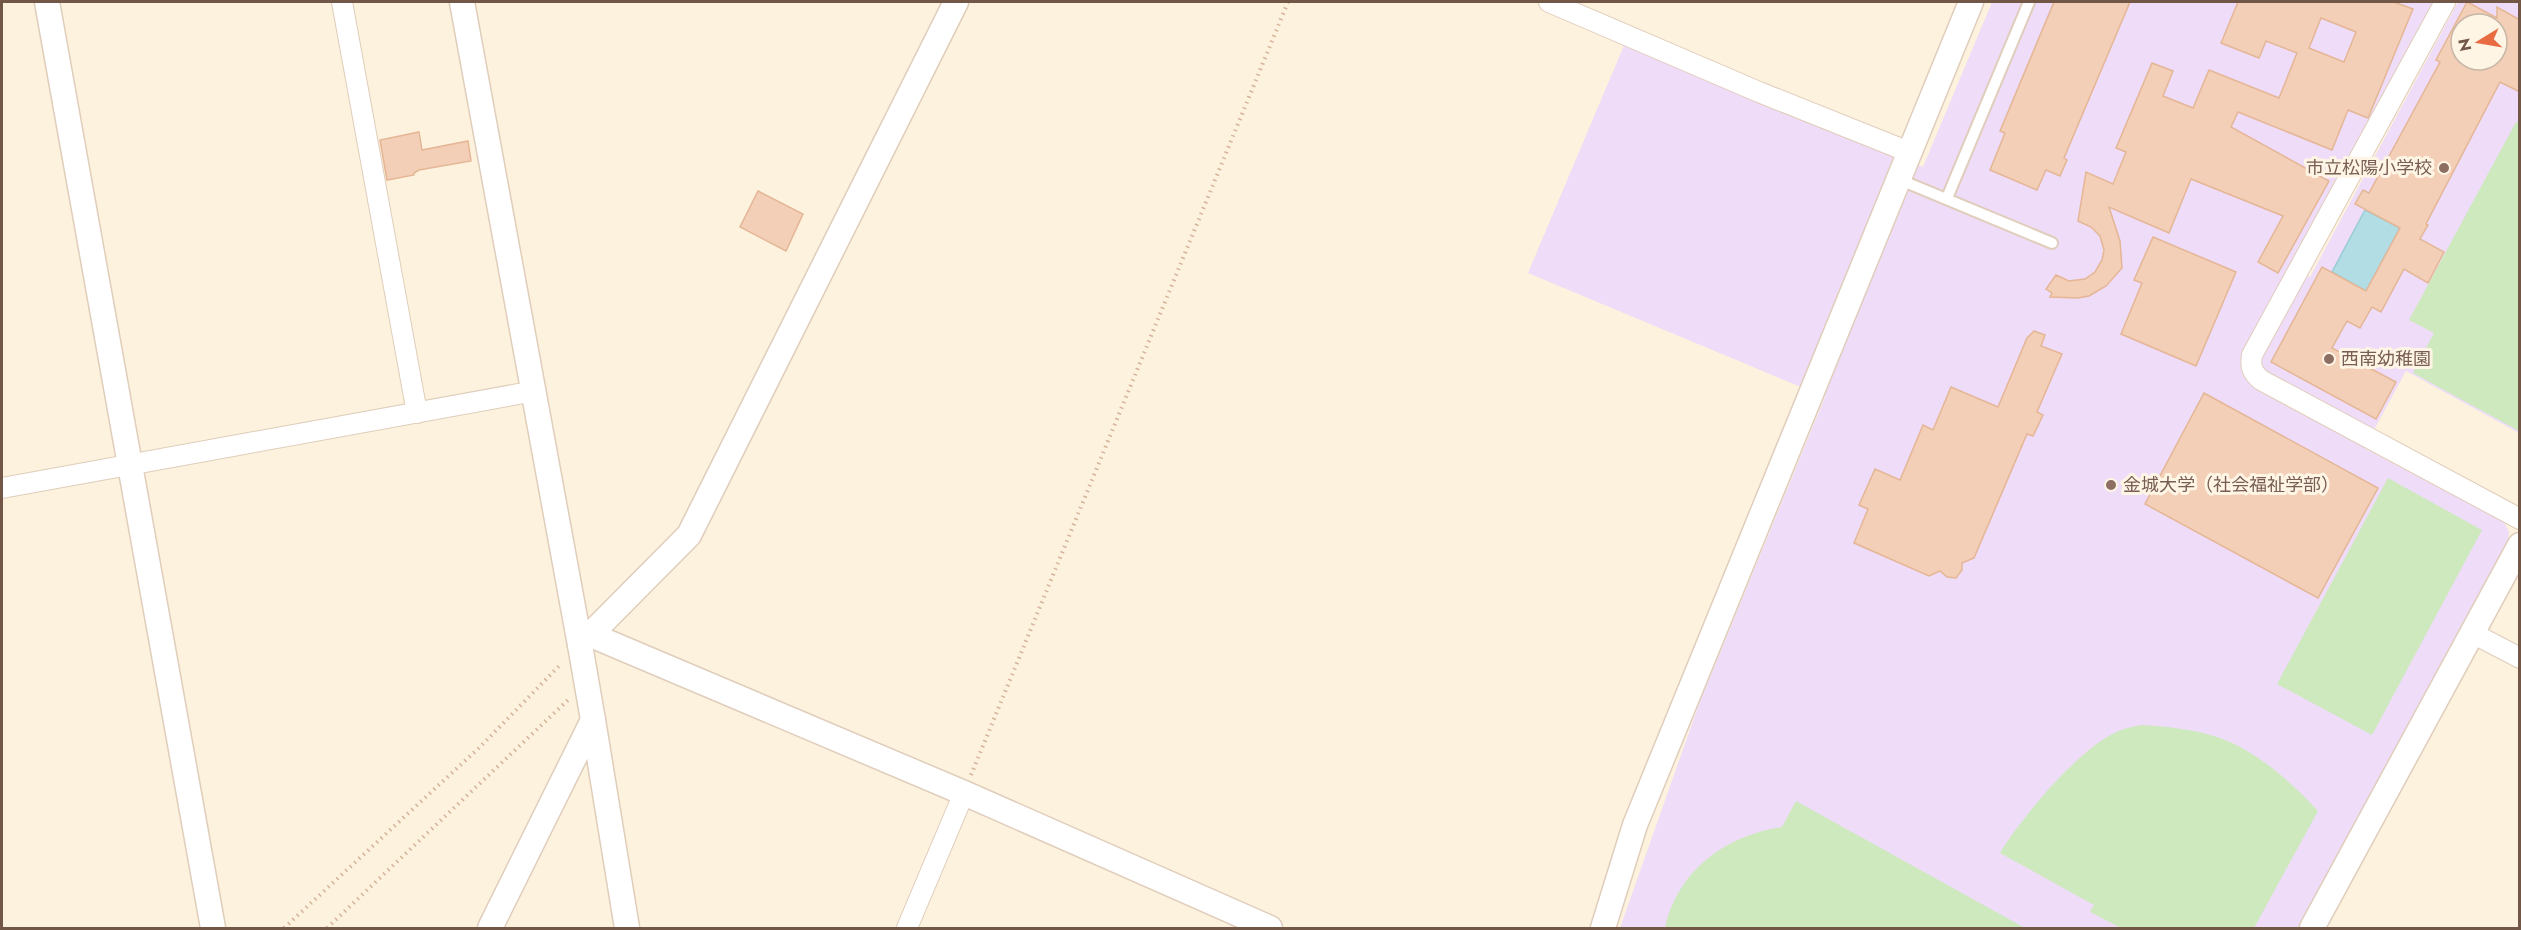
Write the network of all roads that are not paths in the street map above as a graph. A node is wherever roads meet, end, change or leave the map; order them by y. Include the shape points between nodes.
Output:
1 (47, 2) edge
2 (342, 2) edge
3 (462, 2) edge
4 (956, 2) edge
5 (1549, 2) edge
6 (1971, 2) edge
7 (2029, 2) edge
8 (2445, 2) edge
9 (1909, 152) junction
10 (1898, 178) junction
11 (1947, 198) junction
12 (2052, 243) dead end
13 (535, 391) junction
14 (417, 413) junction
15 (131, 465) junction
16 (2, 488) edge
17 (2520, 519) edge
18 (2520, 544) edge
19 (2472, 633) junction
20 (586, 640) junction
21 (2520, 658) edge
22 (593, 720) junction
23 (964, 793) junction
24 (213, 928) edge
25 (490, 928) edge
26 (627, 928) edge
27 (907, 928) edge
28 (1270, 928) edge
29 (1603, 928) edge
30 (2312, 928) edge

1 - 15 street
2 - 14 street
3 - 13 street
4 - 20 street via 689,535
5 - 9 street
6 - 9 street
7 - 11 lane
8 - 17 street via 2250,365 2261,380
9 - 10 street
10 - 11 lane
10 - 29 street via 1635,825
11 - 12 lane
13 - 14 street
13 - 20 street
14 - 15 street
15 - 16 street
15 - 24 street
18 - 19 street
19 - 21 street
19 - 30 street
20 - 22 street
20 - 23 street
22 - 25 street
22 - 26 street
23 - 27 street
23 - 28 street

